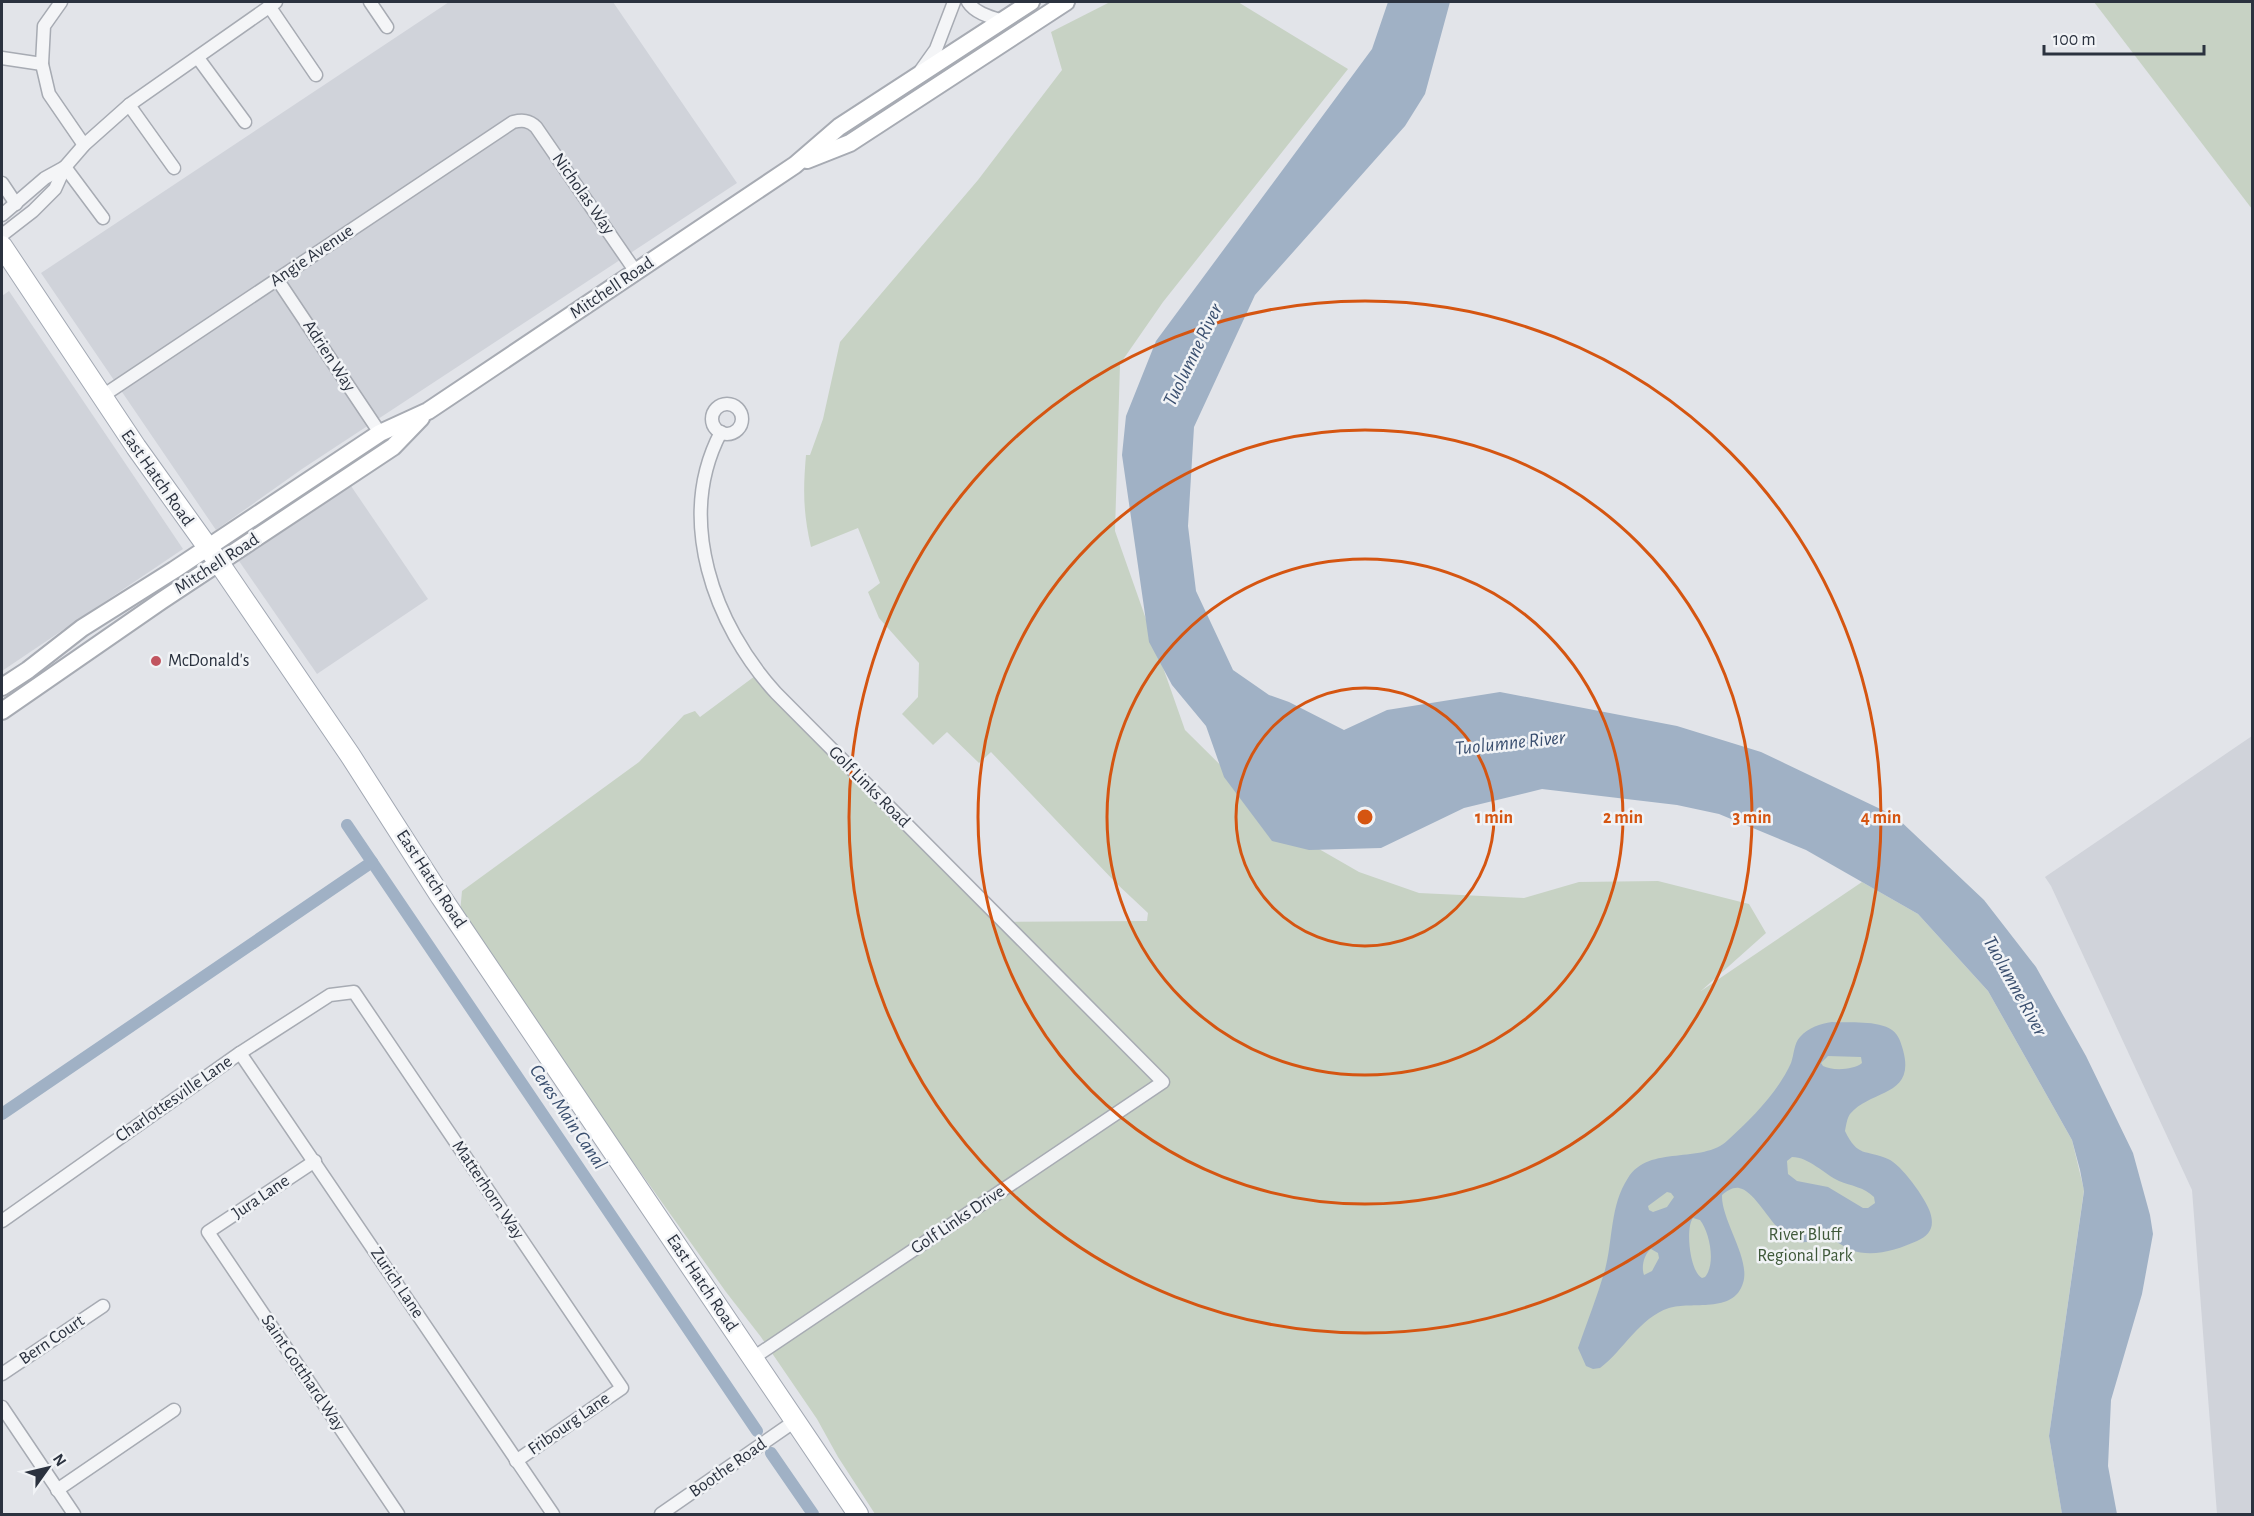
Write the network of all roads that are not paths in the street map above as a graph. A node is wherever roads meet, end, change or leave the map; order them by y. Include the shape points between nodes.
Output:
1 (60, 2) edge
2 (370, 2) edge
3 (954, 2) edge
4 (968, 2) edge
5 (1032, 2) edge
6 (1066, 2) edge
7 (273, 4) edge
8 (1003, 21) junction
9 (387, 27) dead end
10 (2, 58) edge
11 (198, 58) junction
12 (42, 64) junction
13 (316, 75) dead end
14 (917, 76) junction
15 (129, 105) junction
16 (526, 121) joint
17 (245, 122) dead end
18 (84, 145) junction
19 (795, 165) junction
20 (65, 167) junction
21 (174, 168) dead end
22 (2, 183) edge
23 (16, 204) junction
24 (2, 215) edge
25 (104, 218) dead end
26 (2, 235) edge
27 (2, 246) edge
28 (636, 272) junction
29 (277, 279) junction
30 (101, 397) junction
31 (428, 411) junction
32 (721, 432) dead end
33 (380, 433) junction
34 (213, 556) junction
35 (2, 687) edge
36 (2, 711) edge
37 (354, 992) joint
38 (240, 1053) junction
39 (1163, 1082) joint
40 (315, 1161) junction
41 (2, 1221) edge
42 (208, 1232) joint
43 (103, 1306) dead end
44 (753, 1359) junction
45 (2, 1374) edge
46 (622, 1388) joint
47 (2, 1407) edge
48 (174, 1410) dead end
49 (795, 1421) junction
50 (516, 1461) junction
51 (57, 1490) junction
52 (74, 1515) edge
53 (398, 1515) edge
54 (553, 1515) edge
55 (661, 1515) edge
56 (858, 1515) edge

1 - 12 street via 44,26
2 - 9 street
3 - 14 street via 936,49
4 - 8 street via 988,17
5 - 8 main road, Mitchell Road
6 - 19 main road, Mitchell Road via 850,143
7 - 11 street
7 - 13 street
8 - 14 main road, Mitchell Road
10 - 12 street
11 - 15 street
11 - 17 street
12 - 18 street via 49,94
14 - 19 main road, Mitchell Road via 839,127
15 - 18 street
15 - 21 street
16 - 28 street, Nicholas Way via 536,126
16 - 29 street, Angie Avenue via 513,122
18 - 20 street
19 - 28 main road, Mitchell Road
20 - 23 street via 45,178
20 - 25 street
20 - 26 street via 55,189
22 - 23 street
23 - 24 street
27 - 30 main road, East Hatch Road
28 - 31 main road, Mitchell Road
29 - 30 street, Angie Avenue
29 - 33 street, Adrien Way
30 - 34 main road, East Hatch Road
31 - 33 main road, Mitchell Road
31 - 34 main road, Mitchell Road via 393,447
32 - 39 street, Golf Links Road via 704,482 705,554 722,613 748,659 776,693
33 - 34 main road, Mitchell Road
34 - 35 main road, Mitchell Road via 82,628
34 - 36 main road, Mitchell Road via 161,601
34 - 44 main road, East Hatch Road
37 - 38 street, Charlottesville Lane via 330,995
37 - 46 street, Matterhorn Way
38 - 40 street, Zurich Lane
38 - 41 street, Charlottesville Lane
39 - 44 street, Golf Links Drive
40 - 42 street, Jura Lane
40 - 50 street, Zurich Lane
42 - 53 street, Saint Gotthard Way
43 - 45 street, Bern Court
44 - 49 main road, East Hatch Road
46 - 50 street, Fribourg Lane
47 - 51 street
48 - 51 street
49 - 55 street, Boothe Road
49 - 56 main road, East Hatch Road
50 - 54 street, Zurich Lane
51 - 52 street

